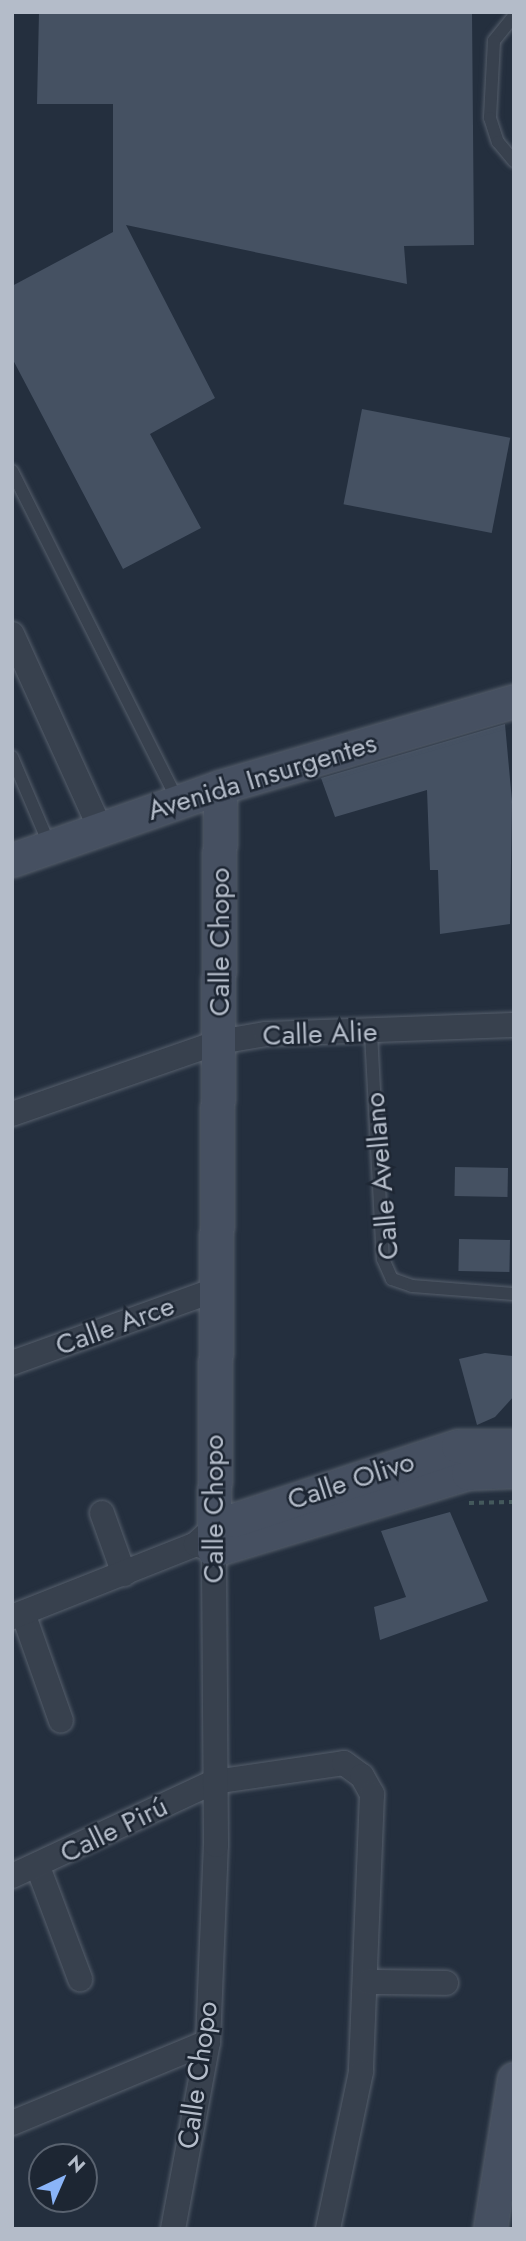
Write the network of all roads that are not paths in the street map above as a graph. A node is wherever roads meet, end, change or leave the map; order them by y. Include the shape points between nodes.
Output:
1 (514, 16) edge
2 (514, 161) edge
3 (12, 471) edge
4 (12, 634) edge
5 (514, 701) edge
6 (12, 757) edge
7 (220, 787) junction
8 (178, 800) junction
9 (100, 828) junction
10 (50, 846) junction
11 (12, 860) edge
12 (514, 1025) edge
13 (372, 1033) junction
14 (219, 1042) junction
15 (12, 1114) edge
16 (218, 1289) junction
17 (514, 1294) edge
18 (12, 1363) edge
19 (514, 1446) edge
20 (514, 1471) edge
21 (102, 1513) dead end
22 (208, 1540) junction
23 (124, 1574) junction
24 (18, 1615) edge
25 (61, 1721) dead end
26 (214, 1782) junction
27 (38, 1867) junction
28 (12, 1876) edge
29 (80, 1979) dead end
30 (367, 1982) junction
31 (446, 1983) dead end
32 (208, 2042) junction
33 (514, 2079) edge
34 (12, 2123) edge
35 (173, 2229) edge
36 (328, 2229) edge
37 (490, 2229) edge

1 - 2 lane via 494,41 491,118 498,142
3 - 8 lane
4 - 9 street
5 - 7 street, Avenida Insurgentes
6 - 10 lane
7 - 8 street, Avenida Insurgentes
7 - 14 street, Calle Chopo
8 - 9 street, Avenida Insurgentes
9 - 10 street, Avenida Insurgentes
10 - 11 street, Avenida Insurgentes
12 - 13 street, Calle Alie
13 - 14 street, Calle Alie via 266,1034
13 - 17 lane, Calle Avellano via 383,1259 392,1279 412,1286
14 - 15 street, Calle Alie
14 - 16 street, Calle Chopo
16 - 18 street, Calle Arce
16 - 22 street, Calle Chopo
19 - 22 street, Calle Olivo via 458,1446
20 - 22 street, Calle Olivo via 468,1473
21 - 23 street
22 - 23 street, Calle Olivo
22 - 26 street, Calle Chopo
23 - 24 street, Calle Olivo
24 - 25 street
26 - 27 street, Calle Pirú
26 - 30 street, Calle Pirú via 344,1763 362,1776 372,1794
26 - 32 street, Calle Chopo
27 - 28 street, Calle Pirú
27 - 29 street
30 - 31 street
30 - 36 street, Calle Pirú via 361,2072
32 - 34 street
32 - 35 street, Calle Chopo
33 - 37 street

